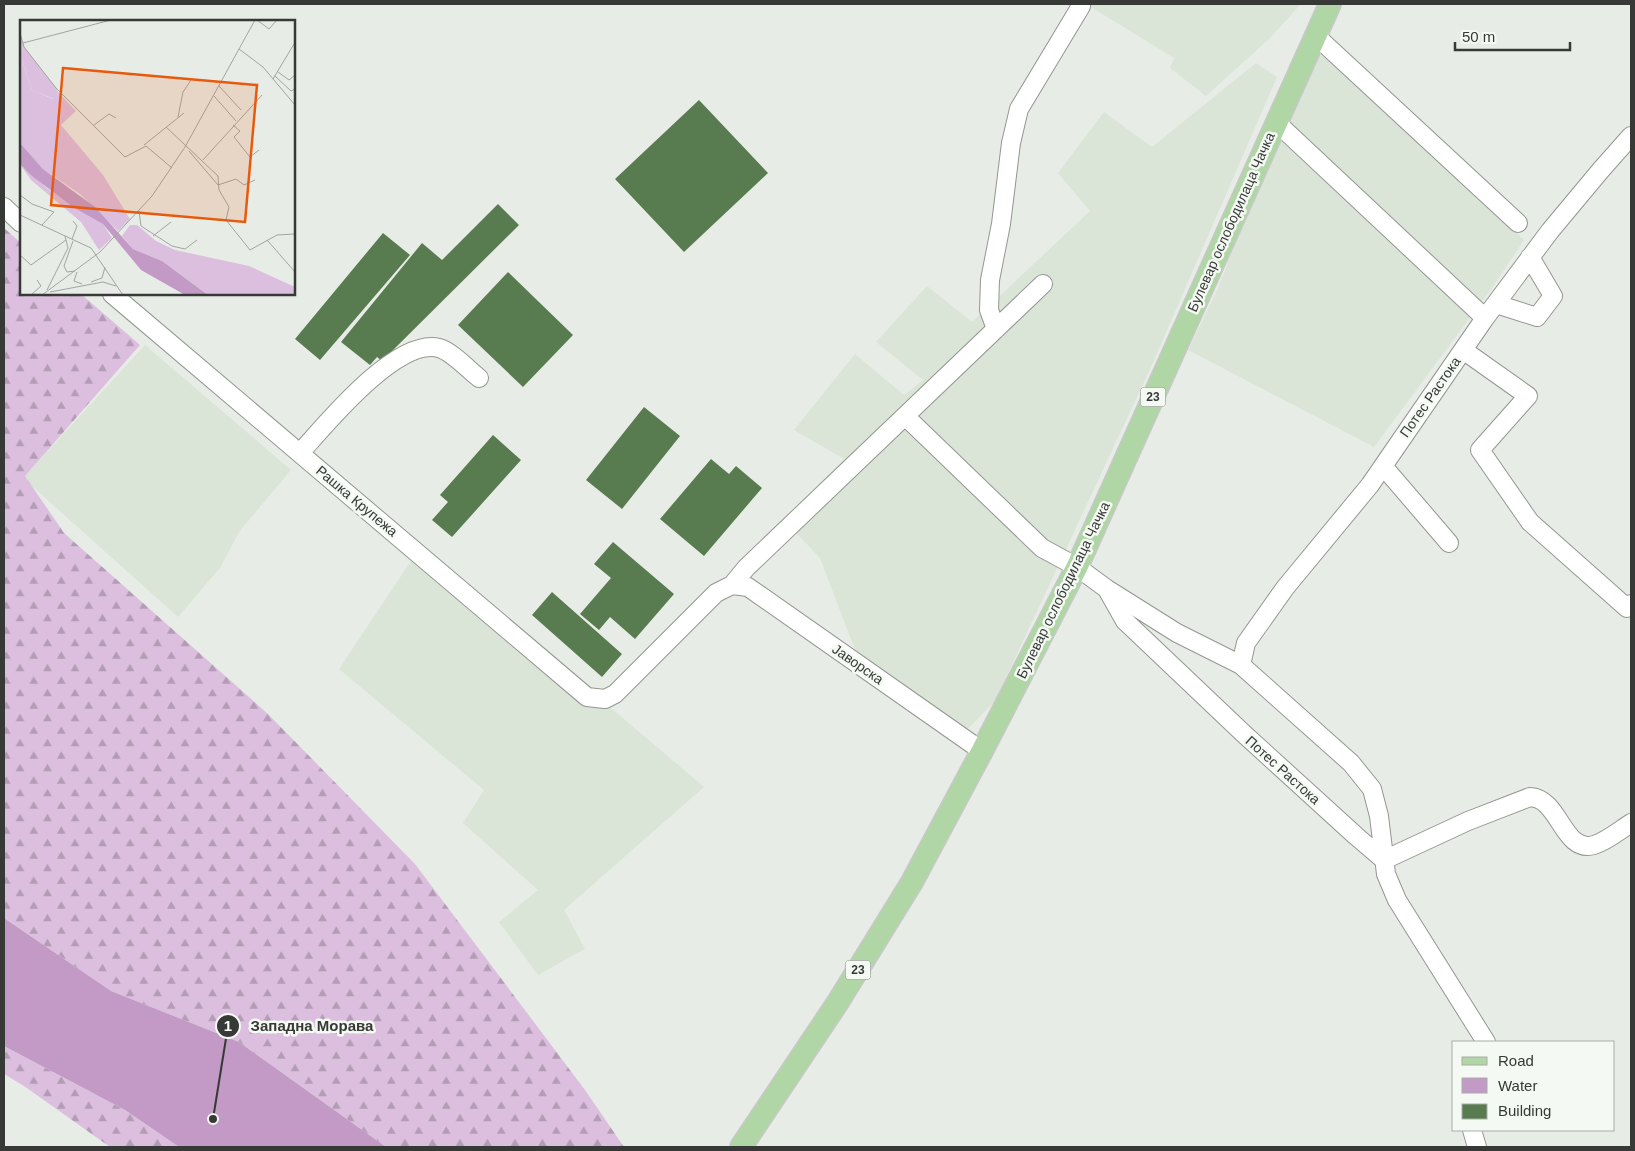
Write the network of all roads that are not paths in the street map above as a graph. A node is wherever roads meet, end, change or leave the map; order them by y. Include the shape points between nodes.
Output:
1 (1330, 4) edge
2 (1081, 6) dead end
3 (1315, 35) junction
4 (1276, 122) junction
5 (1631, 136) edge
6 (4, 208) edge
7 (20, 221) edge
8 (1518, 223) dead end
9 (1530, 257) junction
10 (1043, 284) dead end
11 (113, 295) edge
12 (1490, 311) junction
13 (996, 330) junction
14 (1463, 350) junction
15 (479, 378) dead end
16 (905, 416) junction
17 (300, 453) junction
18 (1383, 466) junction
19 (1448, 543) dead end
20 (1076, 567) junction
21 (732, 585) junction
22 (1107, 589) junction
23 (1631, 604) edge
24 (1241, 665) junction
25 (982, 751) junction
26 (1631, 824) edge
27 (1384, 860) junction
28 (1485, 1041) edge
29 (1472, 1131) edge
30 (745, 1145) edge
31 (1477, 1147) edge

1 - 3 main road, Булевар ослободилаца Чачка / 23
2 - 13 street via 1019,109 990,280 988,310
3 - 4 main road, Булевар ослободилаца Чачка / 23
3 - 8 street
4 - 12 street
4 - 20 main road, Булевар ослободилаца Чачка / 23
5 - 9 street, Потес Растока
6 - 7 street
9 - 12 street, Потес Растока
9 - 12 street via 1553,296 1537,317
10 - 13 street
11 - 17 street, Рашка Крупежа
12 - 14 street, Потес Растока
13 - 16 street
14 - 18 street, Потес Растока
14 - 23 street via 1528,396 1480,450 1530,522 1627,608
15 - 17 street via 441,348 419,348 386,366 328,421
16 - 20 street via 1042,548
16 - 21 street
17 - 21 street, Рашка Крупежа via 587,697 606,699 615,694 716,593
18 - 19 street
18 - 24 street, Потес Растока via 1285,588 1246,643
20 - 22 street, Потес Растока
20 - 25 main road, Булевар ослободилаца Чачка / 23
21 - 25 street, Јаворска via 748,587
22 - 24 street, Потес Растока via 1177,633
22 - 27 street, Потес Растока via 1125,621
24 - 27 street, Потес Растока via 1351,764 1372,789
25 - 30 main road, Булевар ослободилаца Чачка / 23 via 886,927
26 - 27 street via 1596,844 1583,845 1571,837 1548,805 1530,797 1468,821
27 - 28 street, Потес Растока via 1397,900
29 - 31 street

